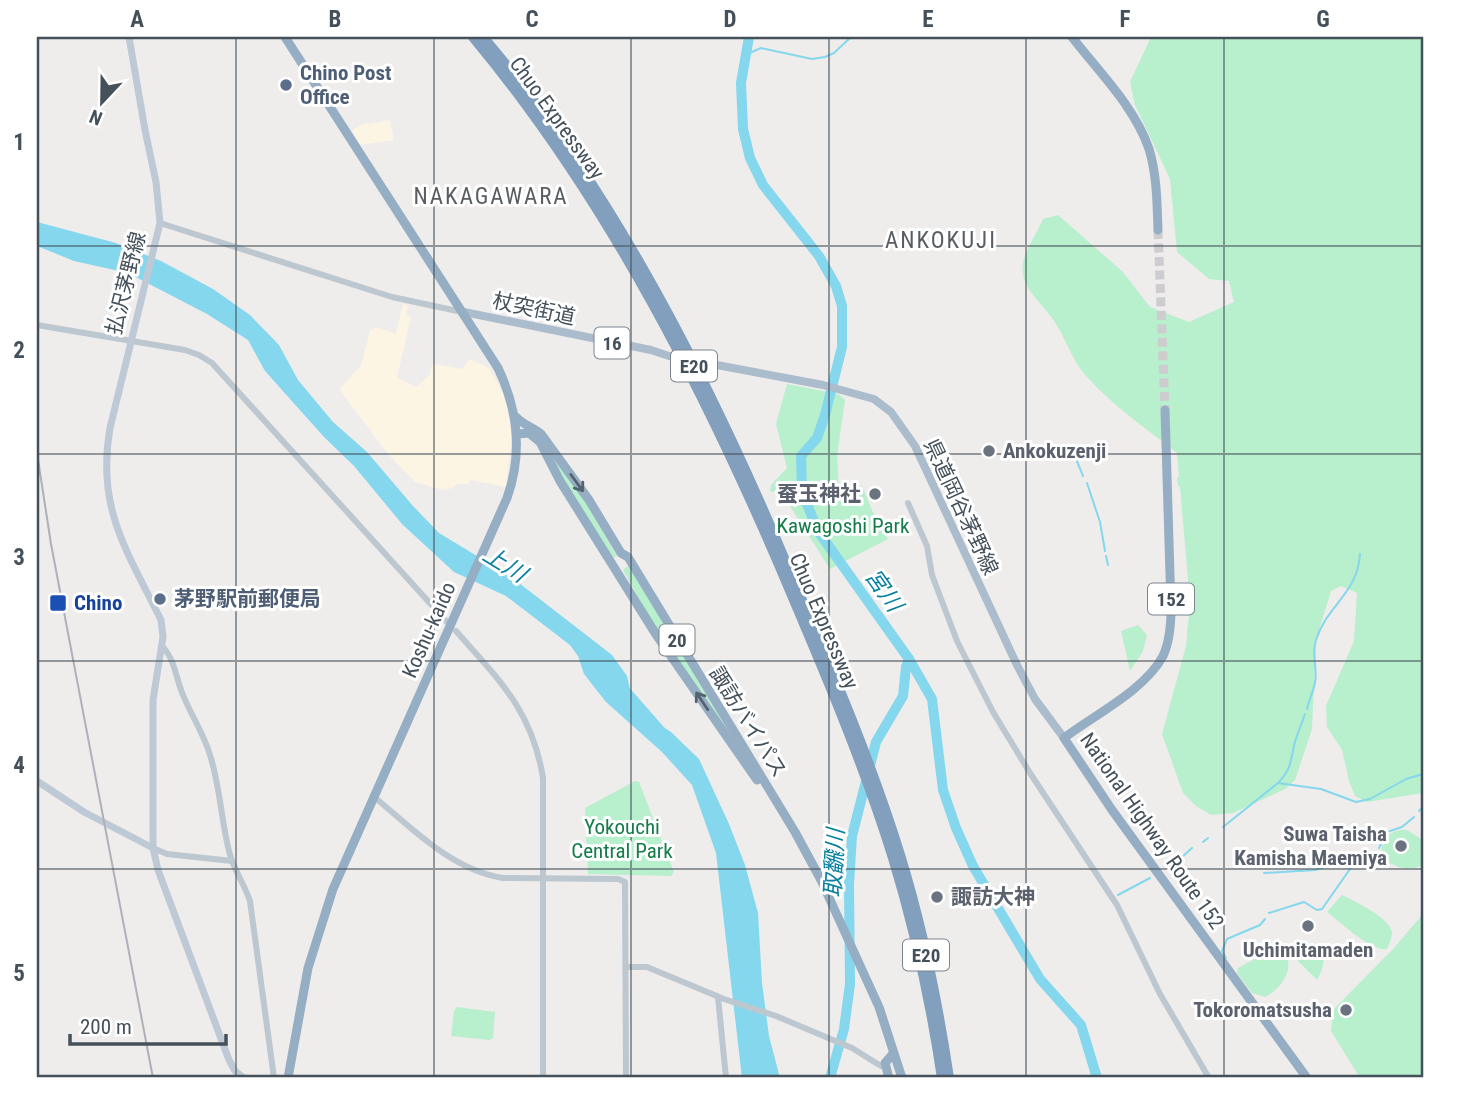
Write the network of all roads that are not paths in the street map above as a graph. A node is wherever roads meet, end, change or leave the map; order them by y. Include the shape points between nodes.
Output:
1 (129, 37) edge
2 (285, 37) edge
3 (473, 37) edge
4 (483, 37) edge
5 (1072, 37) edge
6 (160, 223) junction
7 (1158, 230) tunnel mouth
8 (622, 243) junction
9 (464, 312) junction
10 (37, 325) edge
11 (130, 340) junction
12 (761, 373) joint
13 (1166, 410) tunnel mouth
14 (515, 416) junction
15 (517, 434) junction
16 (908, 503) dead end
17 (447, 622) dead end
18 (456, 631) dead end
19 (162, 646) junction
20 (1064, 738) junction
21 (37, 781) edge
22 (373, 796) junction
23 (890, 838) junction
24 (153, 848) junction
25 (232, 861) junction
26 (543, 879) junction
27 (820, 881) junction
28 (626, 967) junction
29 (721, 998) junction
30 (877, 1008) junction
31 (892, 1055) junction
32 (881, 1066) dead end
33 (244, 1078) edge
34 (274, 1078) edge
35 (288, 1078) edge
36 (543, 1078) edge
37 (626, 1078) edge
38 (726, 1078) edge
39 (889, 1078) edge
40 (902, 1078) edge
41 (942, 1078) edge
42 (950, 1078) edge
43 (1209, 1078) edge
44 (1307, 1078) edge

1 - 6 main road, 払沢茅野線
2 - 9 highway, Koshu-kaido
3 - 8 highway, Chuo Expressway / E20 via 536,116
4 - 8 highway, Chuo Expressway / E20 via 558,136
5 - 7 highway via 1143,136 1154,170
6 - 9 street via 391,297
6 - 11 main road, 払沢茅野線
8 - 23 highway, Chuo Expressway / E20 via 753,495 841,705
9 - 12 main road, 杖突街道 / 16
9 - 14 highway, Koshu-kaido via 498,368
10 - 11 street
11 - 17 street via 185,350 212,363
11 - 19 main road, 払沢茅野線 via 105,454 108,501 161,620
12 - 20 main road, 県道岡谷茅野線 / 16 via 862,395 891,412 915,446 1035,699
13 - 20 highway, National Highway Route 152 / 152 via 1171,608 1167,644 1147,678
14 - 15 highway, Koshu-kaido
14 -> 27 highway, 諏訪バイパス / 20 via 541,434 628,557
15 - 22 highway, Koshu-kaido via 512,485
27 -> 15 highway, 諏訪バイパス / 20 via 776,806 657,636 540,442 529,433
16 - 43 street via 927,546 934,581 957,641 987,700 1117,905 1160,994
18 - 26 street via 517,703 539,752
19 - 24 main road via 153,700
19 - 25 street via 209,753
20 - 44 highway, National Highway Route 152
21 - 24 main road
22 - 26 street via 440,851 474,871 503,878
22 - 35 highway, Koshu-kaido via 319,928
23 - 41 highway, Chuo Expressway / E20
23 - 42 highway, Chuo Expressway / E20 via 926,954
24 - 25 street via 167,854
24 - 33 main road via 229,1060
25 - 34 street via 252,911
26 - 28 street via 625,882
26 - 36 street
27 - 30 highway, 諏訪バイパス / 20
28 - 29 street via 647,967
28 - 37 street
29 - 32 street via 823,1035
29 - 38 street
30 - 31 highway, 諏訪バイパス / 20
30 - 40 highway, 諏訪バイパス / 20 via 891,1029
31 - 39 highway, 20 via 885,1063
31 - 40 highway, 諏訪バイパス / 20

